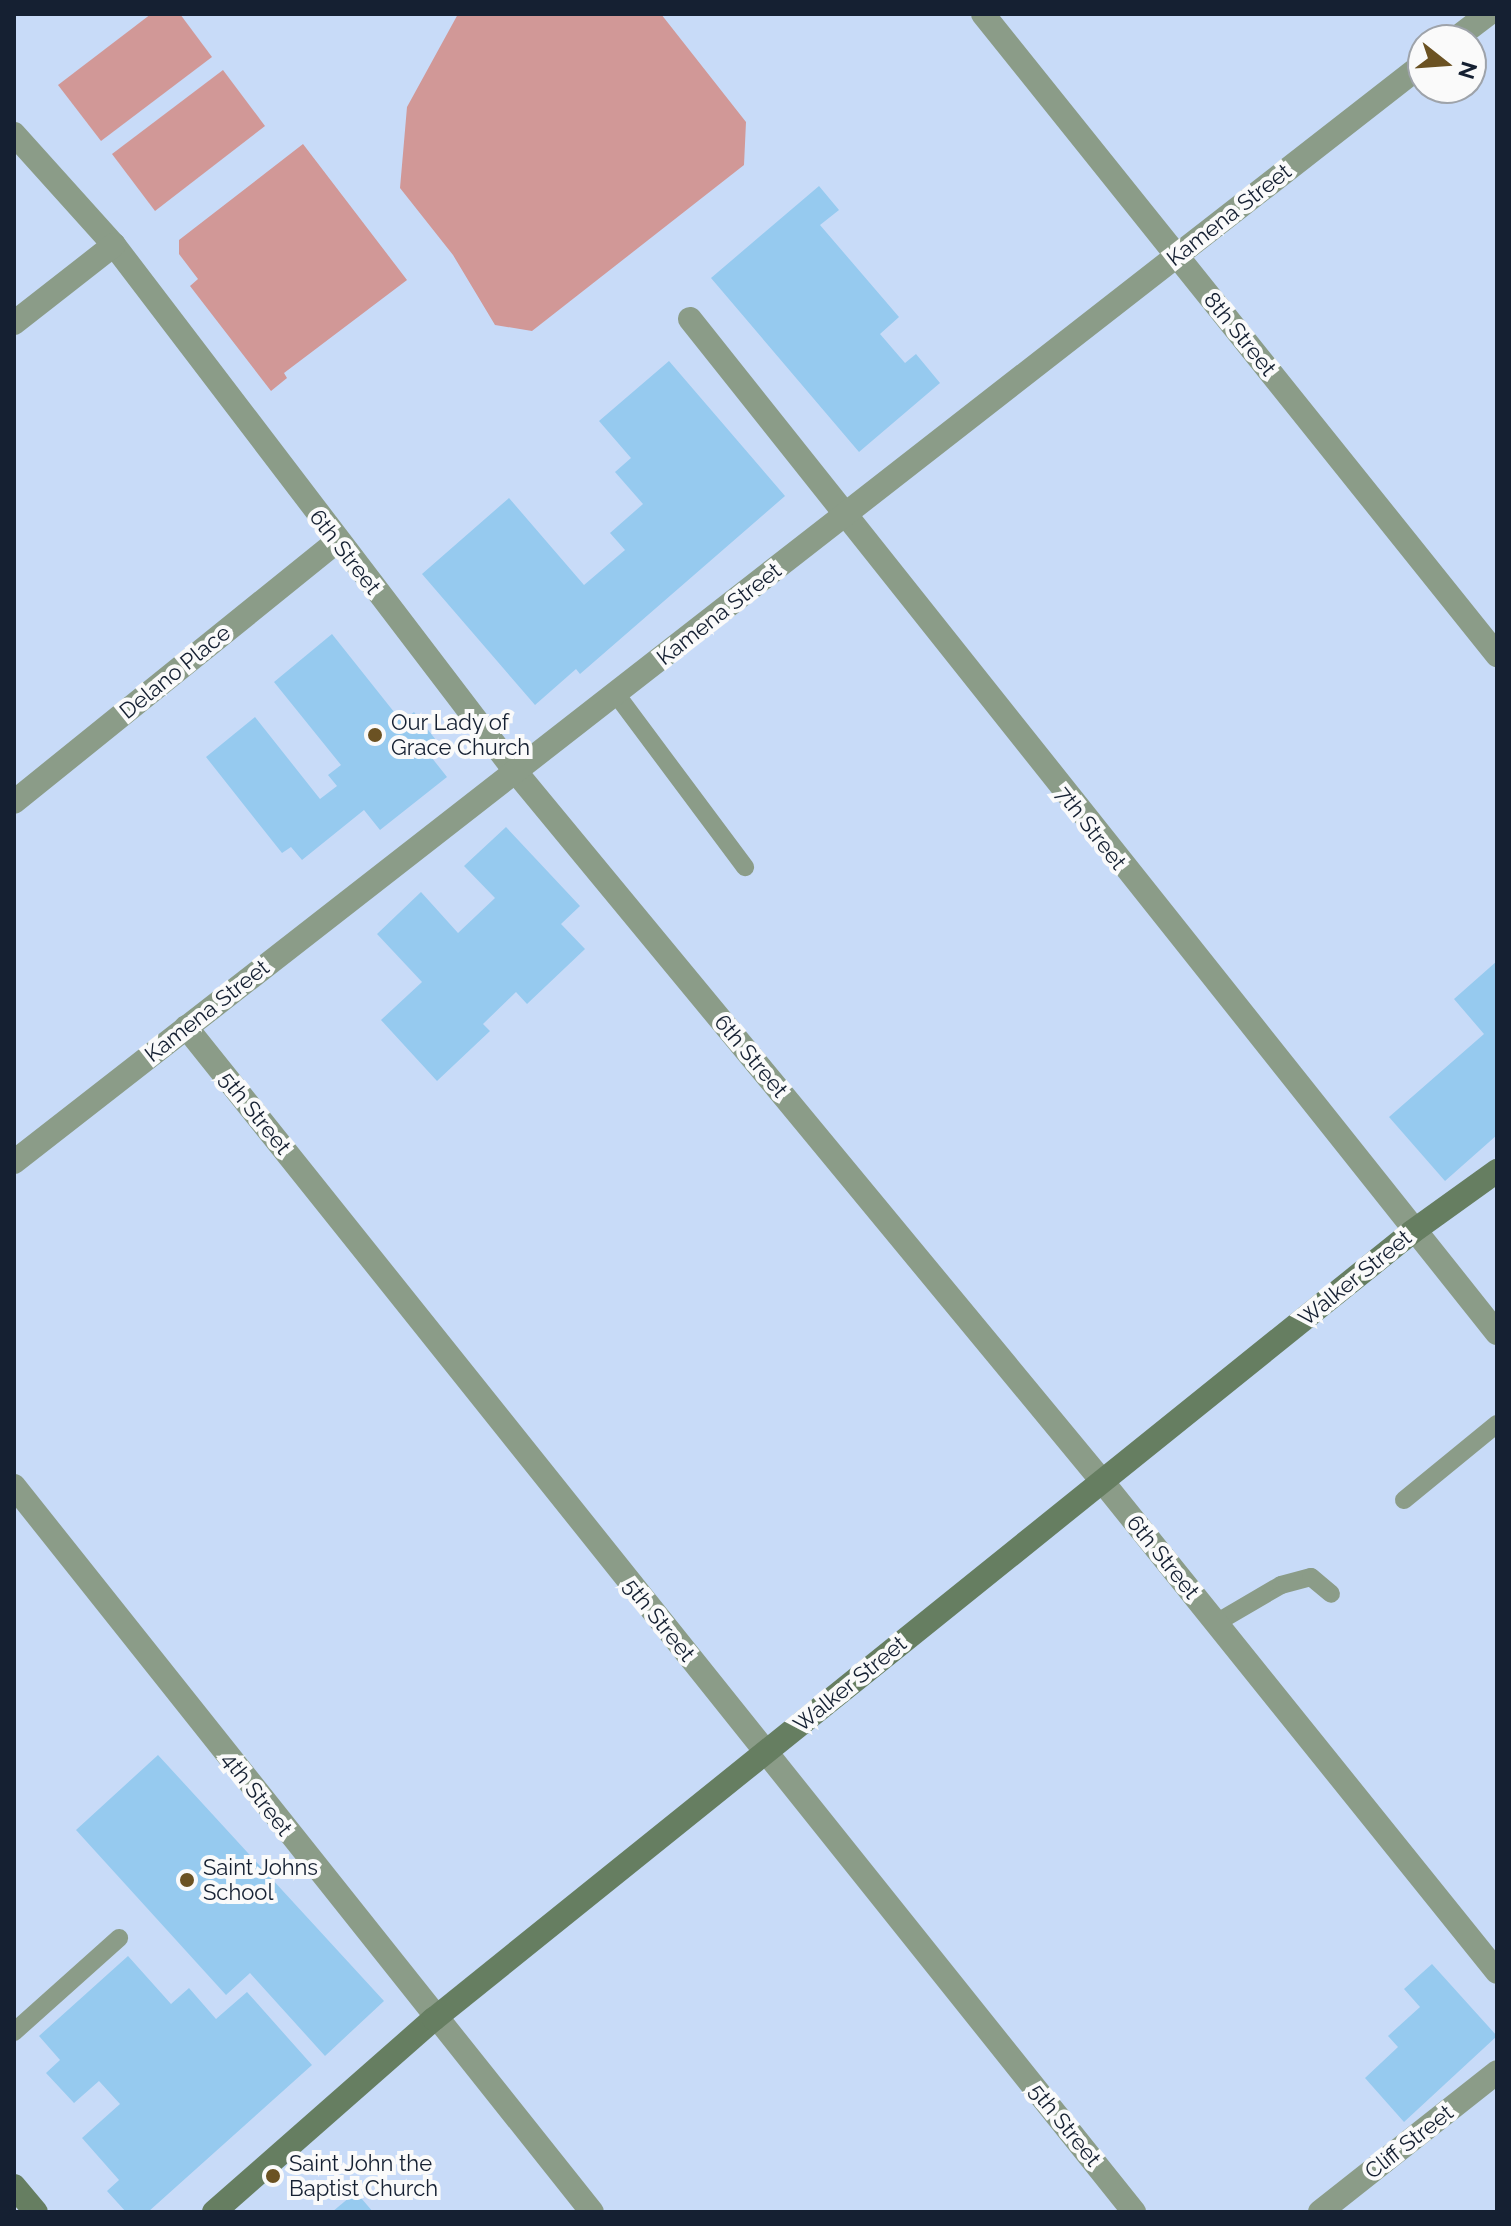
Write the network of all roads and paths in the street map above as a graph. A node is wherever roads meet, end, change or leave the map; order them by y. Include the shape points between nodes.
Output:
1 (983, 14) edge
2 (1407, 76) edge
3 (14, 134) edge
4 (114, 245) junction
5 (1177, 256) junction
6 (690, 319) dead end
7 (14, 323) edge
8 (844, 517) junction
9 (336, 542) junction
10 (1497, 655) edge
11 (616, 694) junction
12 (515, 771) junction
13 (14, 802) edge
14 (745, 867) dead end
15 (186, 1027) junction
16 (14, 1162) edge
17 (1497, 1171) edge
18 (1412, 1232) junction
19 (1497, 1333) edge
20 (1497, 1424) edge
21 (1102, 1481) junction
22 (14, 1486) edge
23 (1404, 1500) dead end
24 (1331, 1594) dead end
25 (1216, 1623) junction
26 (765, 1753) junction
27 (119, 1938) dead end
28 (1497, 1972) edge
29 (434, 2019) junction
30 (14, 2032) edge
31 (1497, 2072) edge
32 (14, 2186) edge
33 (36, 2212) edge
34 (214, 2212) edge
35 (592, 2212) edge
36 (1134, 2212) edge
37 (1320, 2212) edge

1 - 5 street, 8th Street
2 - 5 street, Kamena Street
3 - 4 street, 6th Street
4 - 7 street
4 - 9 street, 6th Street
5 - 8 street, Kamena Street
5 - 10 street, 8th Street
6 - 8 street, 7th Street
8 - 11 street, Kamena Street
8 - 18 street, 7th Street
9 - 12 street, 6th Street
9 - 13 street, Delano Place
11 - 12 street, Kamena Street
11 - 14 lane
12 - 15 street, Kamena Street
12 - 21 street, 6th Street
15 - 16 street, Kamena Street
15 - 26 street, 5th Street
17 - 18 street, Walker Street
18 - 19 street, 7th Street
18 - 21 street, Walker Street
20 - 23 lane
21 - 25 street, 6th Street
21 - 26 street, Walker Street
22 - 29 street, 4th Street
24 - 25 lane via 1311,1577 1281,1585
25 - 28 street, 6th Street
26 - 29 street, Walker Street
26 - 36 street, 5th Street
27 - 30 lane
29 - 34 street, Walker Street
29 - 35 street, 4th Street
31 - 37 street, Cliff Street
32 - 33 street

